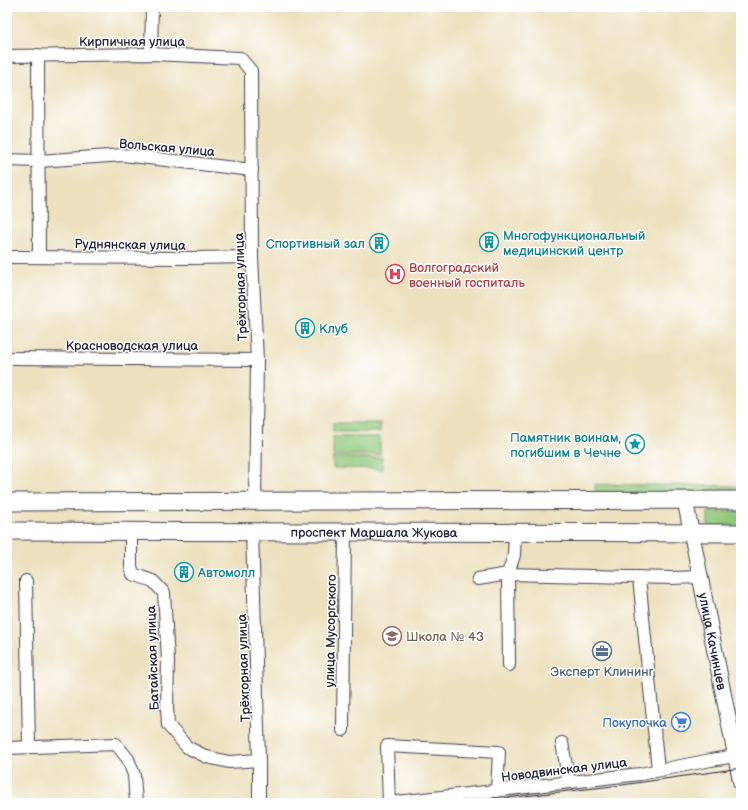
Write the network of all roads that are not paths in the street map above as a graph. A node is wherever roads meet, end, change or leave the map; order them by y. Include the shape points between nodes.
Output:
1 (152, 7) edge
2 (150, 54) junction
3 (38, 55) junction
4 (7, 56) edge
5 (251, 71) joint
6 (7, 160) edge
7 (39, 160) junction
8 (252, 170) junction
9 (39, 256) junction
10 (7, 257) edge
11 (252, 257) junction
12 (7, 358) edge
13 (257, 360) junction
14 (685, 500) junction
15 (741, 500) edge
16 (7, 502) edge
17 (255, 502) junction
18 (7, 531) edge
19 (131, 532) junction
20 (252, 532) junction
21 (515, 532) junction
22 (345, 533) junction
23 (691, 533) junction
24 (741, 533) edge
25 (508, 574) junction
26 (639, 576) junction
27 (700, 577) junction
28 (478, 579) dead end
29 (26, 581) dead end
30 (509, 664) dead end
31 (343, 730) dead end
32 (562, 744) dead end
33 (29, 747) junction
34 (7, 748) edge
35 (739, 755) edge
36 (259, 760) junction
37 (658, 770) junction
38 (569, 782) junction
39 (741, 783) edge
40 (497, 790) junction
41 (136, 803) edge
42 (259, 803) edge
43 (389, 803) edge

1 - 2 street
2 - 3 street, Кирпичная улица
2 - 5 street, Кирпичная улица via 240,58
3 - 4 street, Кирпичная улица
3 - 7 street
5 - 8 street, Трёхгорная улица
6 - 7 street, Вольская улица
7 - 8 street, Вольская улица via 123,156
7 - 9 street
8 - 11 street, Трёхгорная улица
9 - 10 street, Руднянская улица
9 - 11 street, Руднянская улица
11 - 13 street, Трёхгорная улица
12 - 13 street, Красноводская улица
13 - 17 street, Трёхгорная улица
14 - 15 highway
14 - 17 highway
14 - 23 main road, улица Качинцев
16 - 17 highway
18 - 19 highway, проспект Маршала Жукова
19 - 20 highway, проспект Маршала Жукова
19 - 36 street, Батайская улица via 133,574 154,581 164,593 168,725 187,747 207,757 229,762
20 - 22 highway, проспект Маршала Жукова
20 - 36 street, Трёхгорная улица
21 - 22 highway, проспект Маршала Жукова
21 - 23 highway, проспект Маршала Жукова
21 - 25 street via 514,555
22 - 31 street, улица Мусоргского
23 - 24 highway, проспект Маршала Жукова
23 - 27 main road, улица Качинцев
25 - 26 street
25 - 28 street
25 - 30 street
26 - 27 street
26 - 37 street
27 - 35 main road, улица Качинцев
29 - 33 street
32 - 38 street
33 - 34 street
33 - 41 street via 116,744 128,759 134,775
35 - 37 street, Новодвинская улица
35 - 39 main road, улица Качинцев
36 - 42 street, Трёхгорная улица
37 - 38 street, Новодвинская улица
38 - 40 street, Новодвинская улица
40 - 43 street, Новодвинская улица
40 - 43 street via 499,752 387,746

